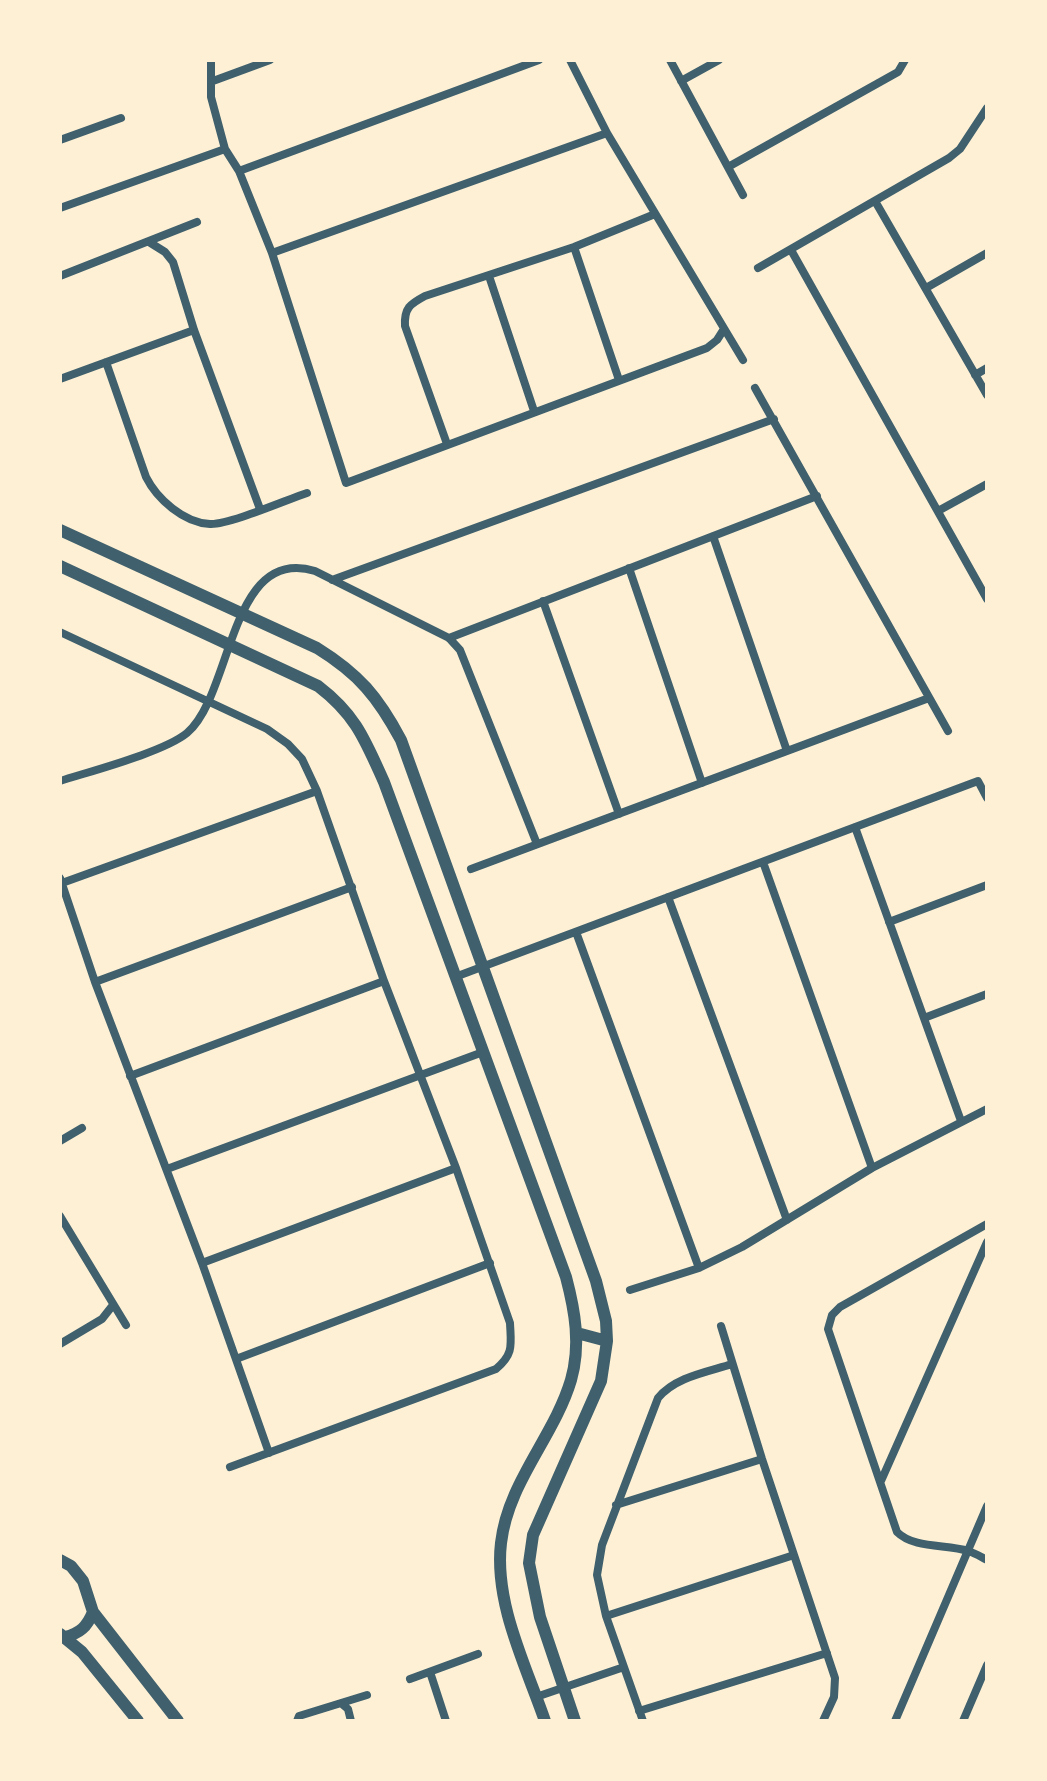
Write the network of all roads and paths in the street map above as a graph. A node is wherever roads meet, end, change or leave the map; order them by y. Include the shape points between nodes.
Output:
1 (211, 60) edge
2 (270, 60) edge
3 (539, 60) edge
4 (560, 60) edge
5 (670, 60) edge
6 (719, 60) edge
7 (905, 60) edge
8 (572, 63) edge
9 (213, 81) junction
10 (681, 81) junction
11 (987, 108) edge
12 (121, 118) dead end
13 (607, 133) junction
14 (60, 140) edge
15 (225, 149) junction
16 (728, 167) junction
17 (239, 171) junction
18 (743, 195) dead end
19 (875, 201) junction
20 (60, 208) edge
21 (655, 214) junction
22 (197, 222) dead end
23 (149, 242) junction
24 (574, 247) junction
25 (791, 250) junction
26 (272, 253) junction
27 (987, 253) edge
28 (758, 268) dead end
29 (60, 276) edge
30 (489, 276) junction
31 (926, 288) junction
32 (724, 329) junction
33 (194, 330) junction
34 (743, 360) dead end
35 (106, 362) junction
36 (987, 368) edge
37 (975, 375) junction
38 (60, 379) edge
39 (619, 380) junction
40 (755, 388) dead end
41 (987, 395) edge
42 (534, 411) junction
43 (774, 419) junction
44 (447, 444) junction
45 (987, 484) edge
46 (307, 493) dead end
47 (817, 496) junction
48 (260, 509) junction
49 (938, 511) junction
50 (60, 530) edge
51 (713, 536) junction
52 (60, 566) edge
53 (629, 568) junction
54 (332, 580) junction
55 (987, 599) edge
56 (543, 601) junction
57 (244, 615) junction
58 (60, 632) edge
59 (449, 638) junction
60 (230, 644) junction
61 (929, 698) junction
62 (207, 702) junction
63 (948, 731) dead end
64 (787, 751) junction
65 (60, 781) edge
66 (702, 783) junction
67 (317, 791) junction
68 (987, 798) edge
69 (619, 814) junction
70 (855, 827) junction
71 (537, 844) junction
72 (763, 862) junction
73 (471, 869) dead end
74 (61, 881) edge
75 (987, 885) edge
76 (352, 887) junction
77 (668, 897) junction
78 (889, 922) junction
79 (576, 932) junction
80 (483, 967) junction
81 (455, 977) junction
82 (384, 981) junction
83 (95, 982) junction
84 (987, 994) edge
85 (924, 1018) junction
86 (483, 1052) junction
87 (130, 1076) junction
88 (420, 1076) junction
89 (987, 1109) edge
90 (961, 1121) junction
91 (82, 1128) dead end
92 (60, 1141) edge
93 (456, 1168) junction
94 (872, 1168) junction
95 (167, 1169) junction
96 (60, 1216) edge
97 (787, 1220) junction
98 (987, 1224) edge
99 (987, 1242) edge
100 (202, 1263) junction
101 (490, 1263) junction
102 (699, 1268) junction
103 (630, 1290) dead end
104 (113, 1305) junction
105 (126, 1325) dead end
106 (721, 1326) dead end
107 (577, 1333) junction
108 (607, 1341) junction
109 (60, 1344) edge
110 (236, 1359) junction
111 (732, 1364) junction
112 (269, 1453) junction
113 (762, 1459) junction
114 (230, 1467) dead end
115 (881, 1481) junction
116 (616, 1505) junction
117 (987, 1506) edge
118 (968, 1551) junction
119 (794, 1555) junction
120 (60, 1560) edge
121 (987, 1560) edge
122 (93, 1612) junction
123 (606, 1616) junction
124 (62, 1635) edge
125 (827, 1653) junction
126 (478, 1654) dead end
127 (987, 1665) edge
128 (624, 1667) junction
129 (430, 1672) junction
130 (410, 1679) dead end
131 (563, 1687) junction
132 (367, 1695) dead end
133 (536, 1697) junction
134 (342, 1704) junction
135 (639, 1711) junction
136 (297, 1719) edge
137 (138, 1721) edge
138 (178, 1721) edge
139 (351, 1721) edge
140 (446, 1721) edge
141 (545, 1721) edge
142 (575, 1721) edge
143 (643, 1721) edge
144 (823, 1721) edge
145 (895, 1721) edge
146 (963, 1721) edge

1 - 9 street
2 - 9 street
3 - 17 street
4 - 8 street
5 - 10 street
6 - 10 street
7 - 16 street via 898,72
8 - 13 street
9 - 15 street via 211,97
10 - 16 street
11 - 19 street via 960,149
12 - 14 street
13 - 21 street
13 - 26 street
15 - 17 street
15 - 20 street
16 - 18 street
17 - 26 street
19 - 25 street
19 - 31 street
21 - 24 street
21 - 32 street
22 - 23 street
23 - 29 street
23 - 33 street via 173,262
24 - 30 street
24 - 39 street
25 - 28 street
25 - 49 street
26 - 44 street via 346,483
27 - 31 street
30 - 42 street
30 - 44 street via 425,296 404,314
31 - 37 street
32 - 34 street
32 - 39 street via 707,348
33 - 35 street
33 - 48 street
35 - 38 street
35 - 48 street via 146,477 164,503 209,524
36 - 37 street
37 - 41 street
39 - 42 street
40 - 43 street
42 - 44 street
43 - 47 street
43 - 54 street
45 - 49 street
46 - 48 street
47 - 51 street
47 - 61 street
49 - 55 street
50 - 57 street
51 - 53 street
51 - 64 street
52 - 60 street
53 - 56 street
53 - 66 street
54 - 57 street via 300,566 277,570 259,584
54 - 59 street
56 - 59 street
56 - 69 street
57 - 60 street
57 - 80 street via 344,665 386,711 415,775
58 - 62 street
59 - 71 street via 469,669
60 - 62 street
60 - 81 street via 318,686 355,722 384,782
61 - 63 street
61 - 64 street
62 - 65 street via 195,724 177,739
62 - 67 street via 288,744 302,759
64 - 66 street
66 - 69 street
67 - 74 street
67 - 76 street
68 - 70 street via 978,781
69 - 71 street
70 - 72 street
70 - 78 street
71 - 73 street
72 - 77 street
72 - 94 street
74 - 83 street
75 - 78 street
76 - 82 street
76 - 83 street
77 - 79 street
77 - 97 street
78 - 85 street
79 - 80 street
79 - 102 street
80 - 81 street
80 - 108 street via 596,1281
81 - 86 street
82 - 87 street
82 - 88 street
83 - 87 street
84 - 85 street
85 - 90 street
86 - 88 street
86 - 107 street via 566,1277
87 - 95 street
88 - 93 street
88 - 95 street
89 - 90 street
90 - 94 street
91 - 92 street
93 - 100 street
93 - 101 street
94 - 97 street
95 - 100 street
96 - 104 street
97 - 102 street
98 - 115 street via 840,1307 830,1321 831,1341
99 - 115 street
100 - 110 street
101 - 110 street
101 - 112 street via 510,1323 508,1360 496,1369
102 - 103 street
104 - 105 street
104 - 109 street via 102,1319
106 - 111 street
107 - 108 street
107 - 133 street via 571,1380 517,1487 501,1542 505,1597
108 - 131 street via 601,1381 533,1535 529,1563
110 - 112 street
111 - 113 street
111 - 116 street via 666,1389 653,1408
112 - 114 street
113 - 116 street
113 - 119 street
115 - 118 street via 893,1525 903,1538
116 - 123 street via 598,1560
117 - 118 street
118 - 121 street
118 - 145 street
119 - 123 street
119 - 125 street
120 - 122 street via 83,1581
122 - 124 street via 81,1631
122 - 138 street
123 - 128 street
124 - 137 street
125 - 135 street
125 - 144 street via 835,1687
126 - 129 street
127 - 146 street
128 - 131 street
128 - 135 street
129 - 130 street
129 - 140 street
131 - 133 street
131 - 142 street
132 - 134 street
133 - 141 street
134 - 136 street
134 - 139 street
135 - 143 street

